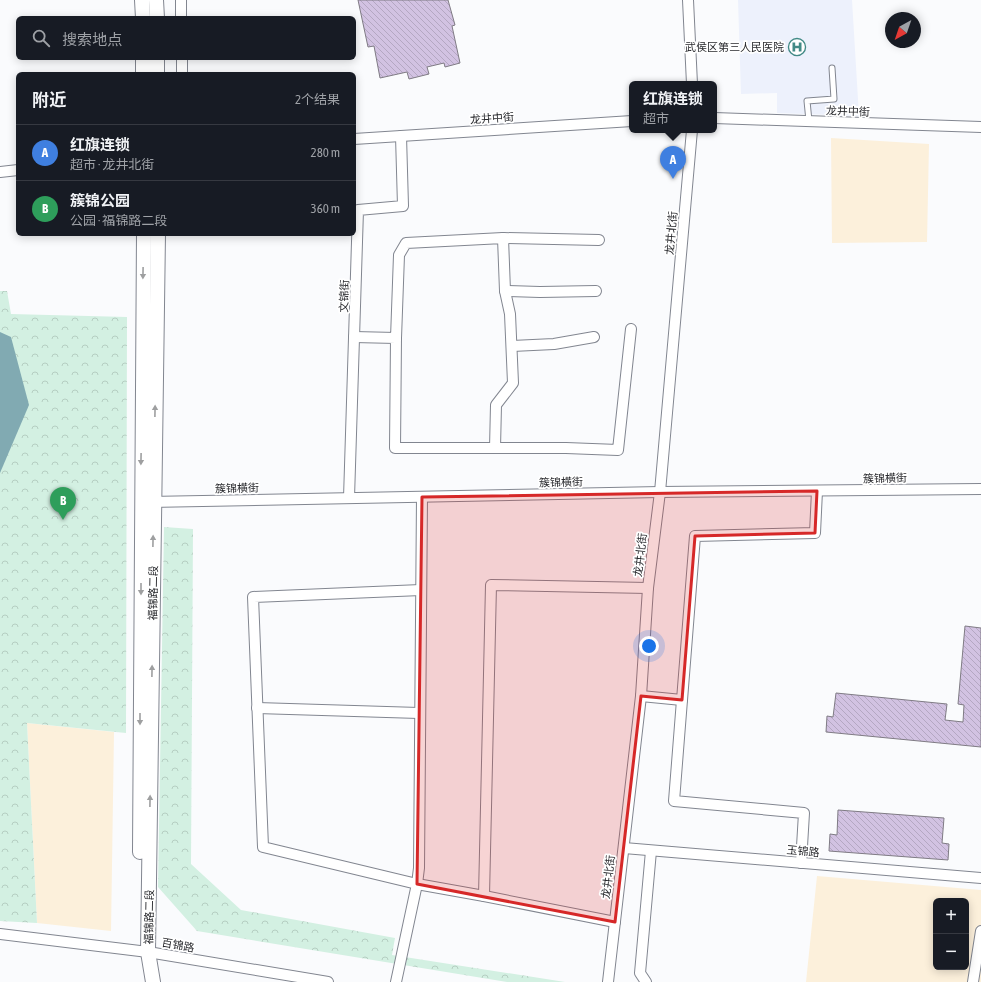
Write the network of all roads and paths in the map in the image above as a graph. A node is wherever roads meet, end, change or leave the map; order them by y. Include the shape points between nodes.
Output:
1 (142, 0) edge
2 (156, 0) edge
3 (181, 0) edge
4 (688, 0) edge
5 (143, 16) edge
6 (156, 16) edge
7 (181, 16) edge
8 (143, 60) edge
9 (157, 60) edge
10 (182, 60) edge
11 (832, 68) dead end
12 (143, 72) edge
13 (157, 72) edge
14 (182, 72) edge
15 (692, 81) edge
16 (717, 118) edge
17 (629, 121) edge
18 (809, 121) junction
19 (981, 127) edge
20 (692, 133) edge
21 (401, 136) junction
22 (356, 139) edge
23 (16, 170) edge
24 (0, 172) edge
25 (144, 236) edge
26 (158, 236) edge
27 (503, 238) junction
28 (599, 240) dead end
29 (505, 291) junction
30 (596, 291) dead end
31 (631, 329) dead end
32 (354, 337) junction
33 (594, 337) dead end
34 (396, 338) junction
35 (512, 346) junction
36 (495, 448) junction
37 (981, 489) edge
38 (817, 491) junction
39 (660, 492) junction
40 (422, 497) junction
41 (349, 498) junction
42 (147, 502) junction
43 (648, 588) junction
44 (421, 590) junction
45 (641, 696) junction
46 (682, 700) junction
47 (257, 708) junction
48 (419, 713) junction
49 (624, 848) junction
50 (651, 851) junction
51 (801, 863) junction
52 (981, 878) edge
53 (417, 884) junction
54 (484, 896) junction
55 (615, 922) junction
56 (981, 931) edge
57 (0, 934) edge
58 (144, 951) junction
59 (145, 982) edge
60 (153, 982) edge
61 (328, 982) edge
62 (396, 982) edge
63 (608, 982) edge
64 (646, 982) edge
65 (973, 982) edge

1 - 5 street
2 - 6 street
3 - 7 street
4 - 15 street
8 - 12 street
9 - 13 street
10 - 14 street
11 - 18 lane via 834,99 807,100
16 - 18 street, 龙井中街
17 - 21 street, 龙井中街
18 - 19 street, 龙井中街
20 - 39 street, 龙井北街
21 - 22 street, 龙井中街
21 - 32 street, 文锦街 via 403,206 358,210
23 - 24 street
25 -> 42 street, 福锦路二段
42 -> 26 street, 福锦路二段
27 - 28 street
27 - 29 street
27 - 34 street via 406,243 399,255
29 - 30 street
29 - 35 street via 510,314
31 - 36 street via 618,450
32 - 34 street
32 - 41 street, 文锦街
33 - 35 street via 554,344
34 - 36 street via 395,448
35 - 36 street via 513,383 496,406
37 - 38 street, 簇锦横街
38 - 39 street, 簇锦横街
38 - 46 street via 815,533 695,536
39 - 40 street, 簇锦横街
39 - 43 street, 龙井北街
40 - 41 street, 簇锦横街
40 - 44 street
41 - 42 street, 簇锦横街
42 - 58 street, 福锦路二段
43 - 45 street, 龙井北街
43 - 54 street via 491,585
44 - 47 street via 253,597
44 - 48 street
45 - 46 street
45 - 49 street, 龙井北街
46 - 51 street via 674,801 804,813
47 - 48 street
47 - 53 street via 263,847
48 - 53 street
49 - 50 street, 玉锦路
49 - 55 street, 龙井北街
50 - 51 street, 玉锦路
50 - 64 street via 640,973
51 - 52 street, 玉锦路
53 - 54 street
53 - 62 street
54 - 55 street
55 - 63 street, 龙井北街
56 - 65 street
57 - 58 street, 百锦路
58 - 59 street
58 - 60 street
58 - 61 street, 百锦路

